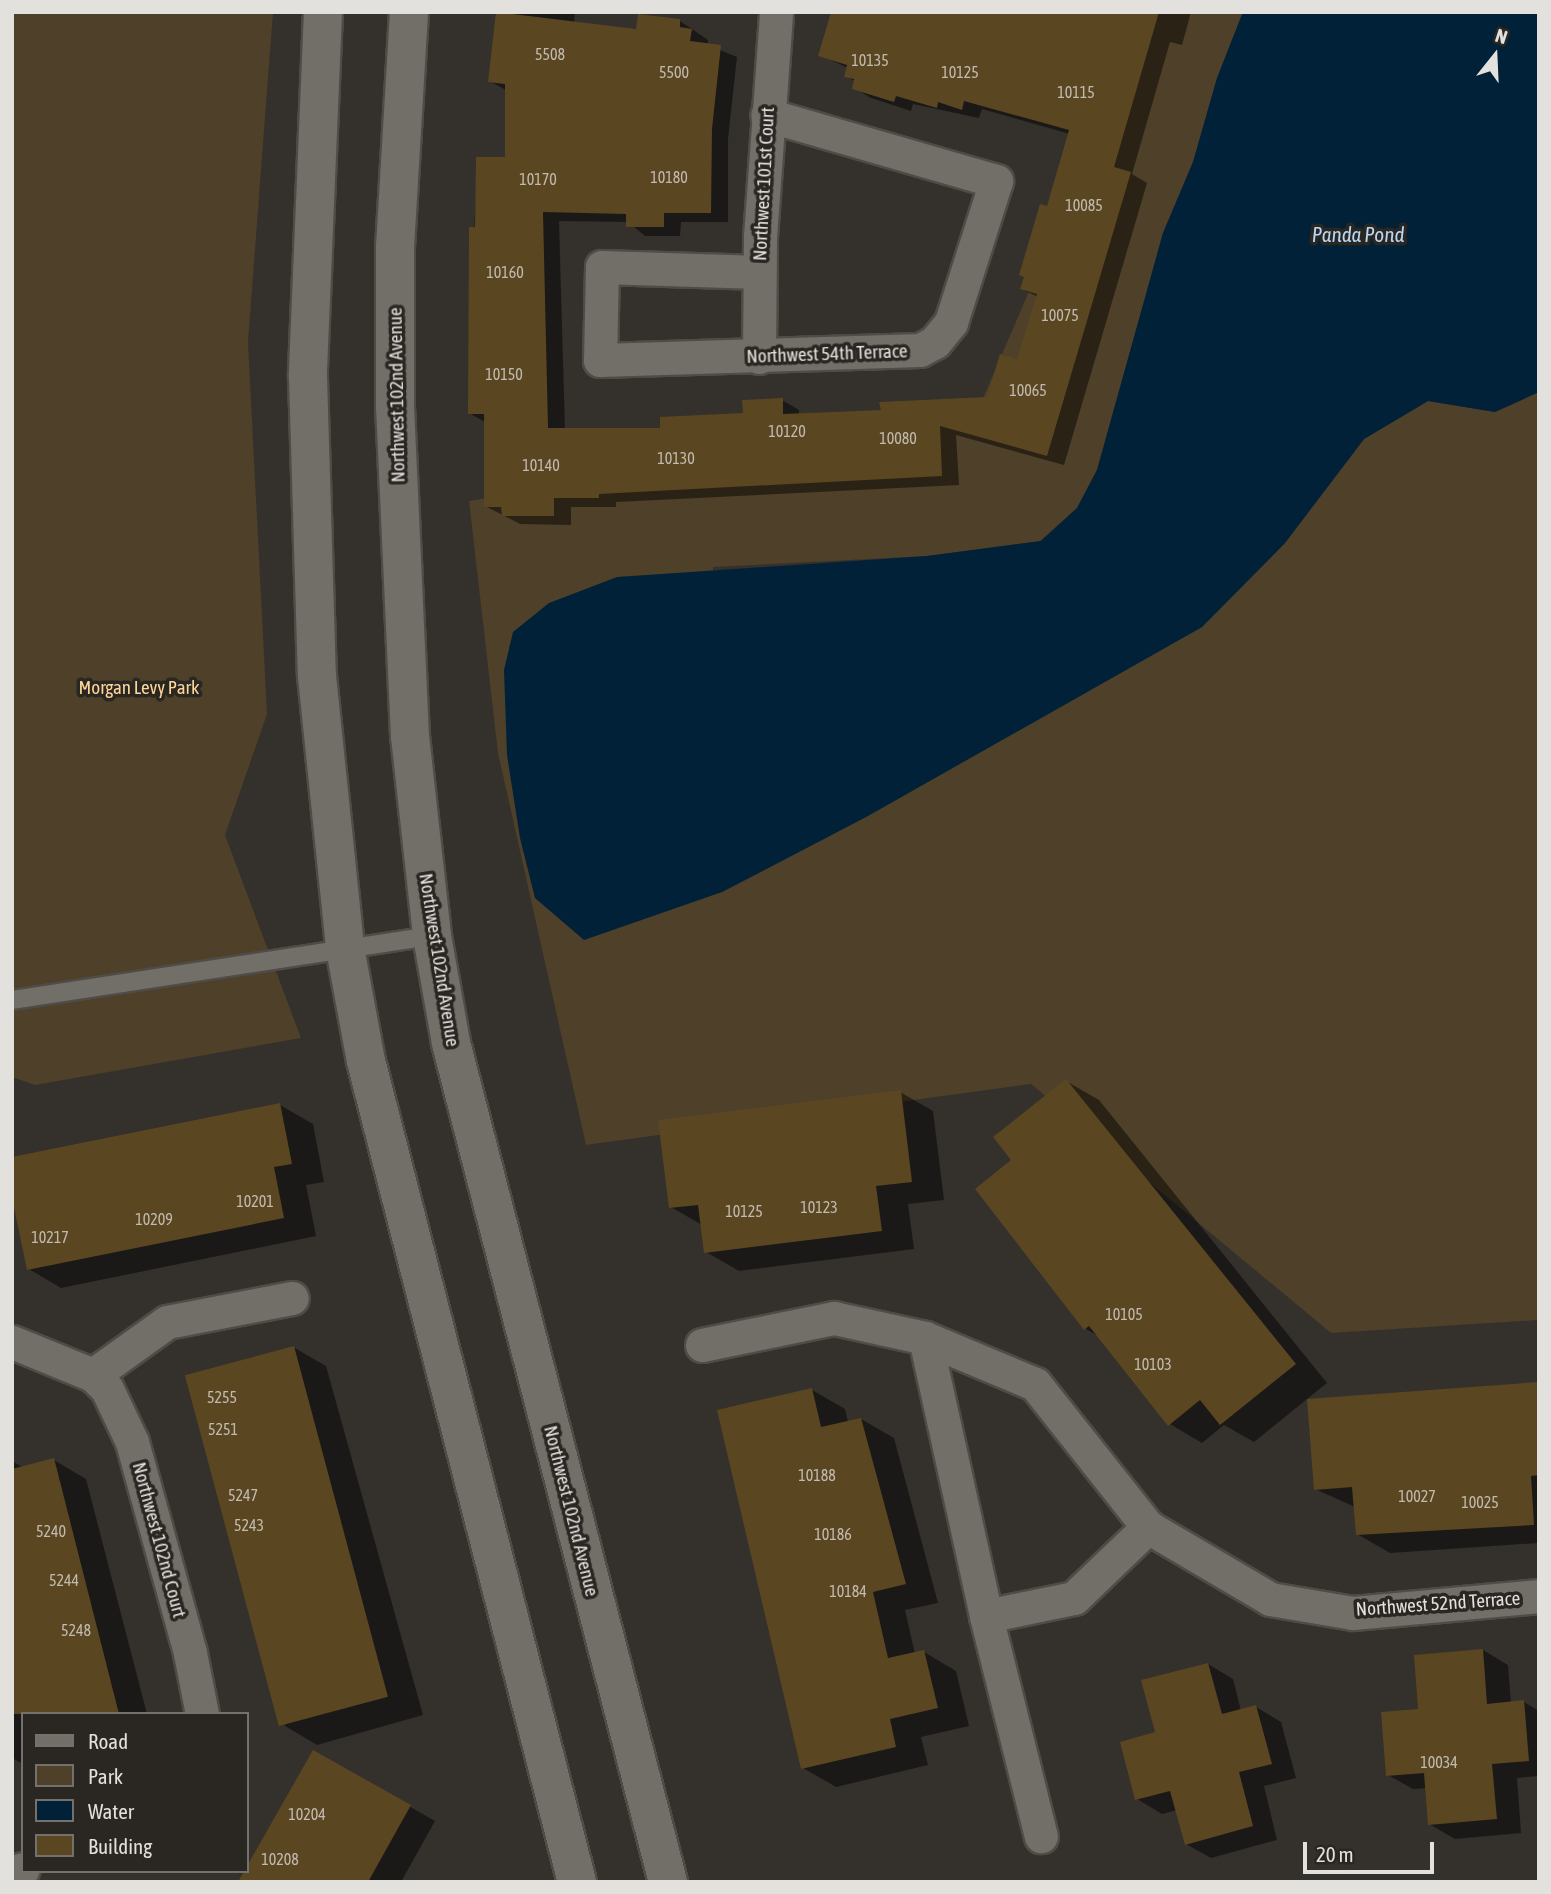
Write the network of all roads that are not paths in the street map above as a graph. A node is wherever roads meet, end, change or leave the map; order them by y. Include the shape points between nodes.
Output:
1 (323, 12) edge
2 (409, 12) edge
3 (776, 12) edge
4 (767, 115) junction
5 (759, 272) junction
6 (759, 357) junction
7 (432, 936) junction
8 (345, 948) junction
9 (12, 1000) edge
10 (292, 1298) dead end
11 (925, 1338) junction
12 (12, 1342) edge
13 (702, 1345) dead end
14 (93, 1375) junction
15 (1148, 1527) junction
16 (1539, 1596) edge
17 (986, 1616) junction
18 (202, 1712) edge
19 (1041, 1836) dead end
20 (577, 1882) edge
21 (668, 1882) edge

1 - 8 street via 309,364 310,460 317,676
2 - 7 street, Northwest 102nd Avenue via 395,246 395,406 410,736
3 - 4 street, Northwest 101st Court
4 - 5 street, Northwest 101st Court
4 - 6 street, Northwest 54th Terrace via 996,181 958,304 935,342 898,353
5 - 6 street, Northwest 101st Court
5 - 6 street, Northwest 54th Terrace via 602,267 600,360
7 - 8 lane
7 - 21 street, Northwest 102nd Avenue via 455,1056
8 - 9 lane
8 - 20 street via 366,1061
10 - 14 street via 167,1322
11 - 13 street, Northwest 52nd Terrace via 834,1318
11 - 15 street, Northwest 52nd Terrace via 1035,1384
11 - 17 street
12 - 14 street
14 - 18 street, Northwest 102nd Court via 107,1389 132,1441
15 - 16 street, Northwest 52nd Terrace via 1270,1600 1353,1613
15 - 17 street via 1074,1598
17 - 19 street

